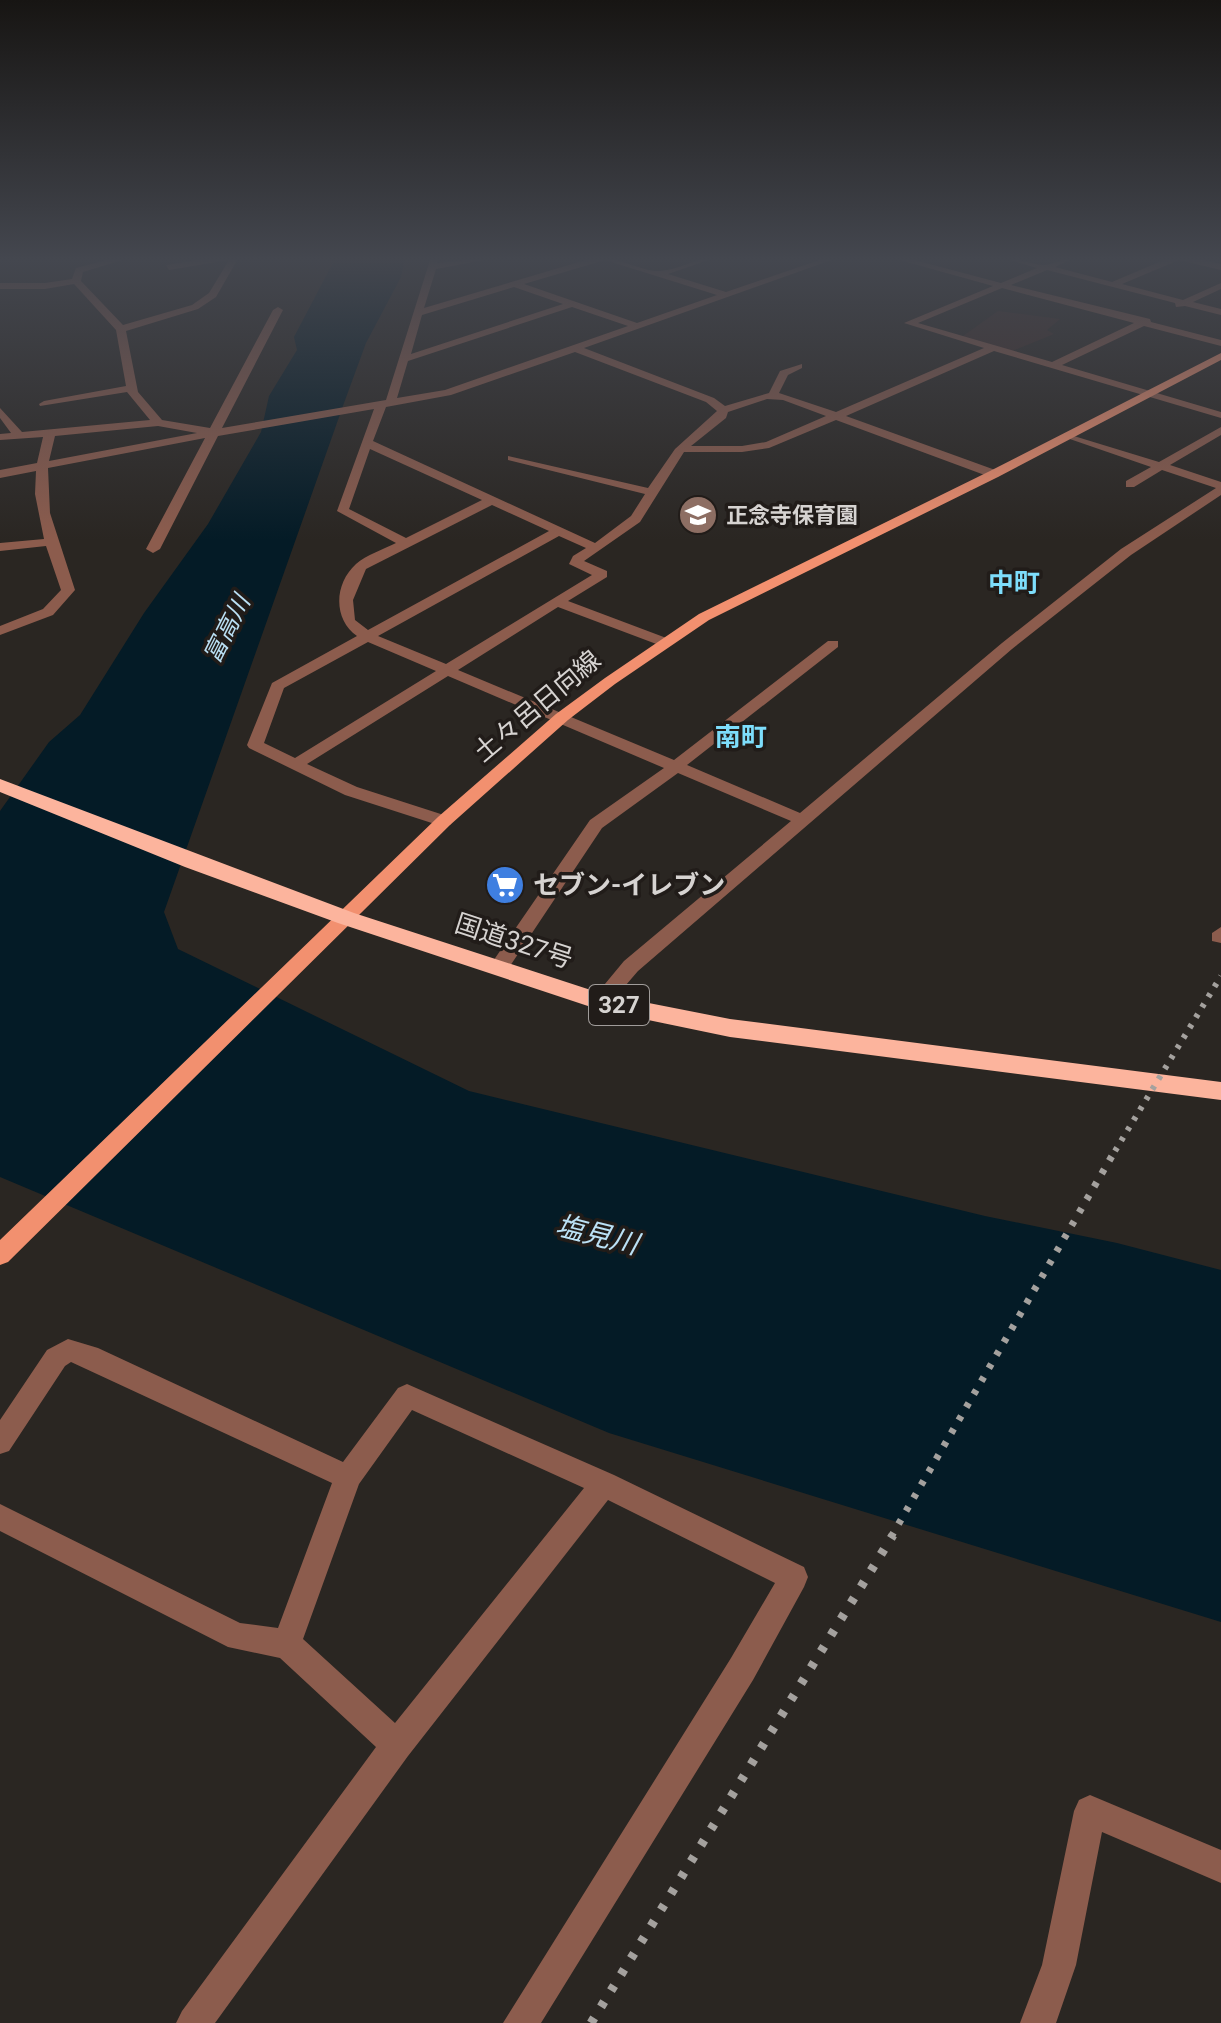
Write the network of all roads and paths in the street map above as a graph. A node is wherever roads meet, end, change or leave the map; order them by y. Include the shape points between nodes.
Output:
1 (125, 351) edge
2 (255, 351) edge
3 (406, 351) edge
4 (427, 351) edge
5 (564, 351) edge
6 (583, 351) edge
7 (985, 351) edge
8 (1005, 351) edge
9 (1083, 351) edge
10 (1221, 356) edge
11 (404, 359) junction
12 (1053, 365) junction
13 (798, 366) dead end
14 (132, 388) junction
15 (1147, 393) junction
16 (773, 395) junction
17 (44, 404) dead end
18 (380, 405) junction
19 (723, 410) junction
20 (0, 411) edge
21 (1221, 415) edge
22 (838, 416) junction
23 (158, 423) junction
24 (1221, 430) edge
25 (217, 432) junction
26 (50, 433) junction
27 (19, 435) junction
28 (1068, 435) junction
29 (0, 437) edge
30 (367, 443) junction
31 (684, 449) junction
32 (512, 458) dead end
33 (40, 465) junction
34 (1162, 466) junction
35 (0, 474) edge
36 (994, 474) junction
37 (1130, 484) dead end
38 (1221, 488) edge
39 (654, 493) junction
40 (490, 501) junction
41 (557, 532) junction
42 (51, 542) junction
43 (405, 543) junction
44 (0, 547) edge
45 (596, 548) junction
46 (153, 549) dead end
47 (560, 603) junction
48 (0, 631) edge
49 (368, 637) junction
50 (664, 642) junction
51 (833, 644) dead end
52 (451, 671) junction
53 (562, 717) junction
54 (296, 764) junction
55 (677, 766) junction
56 (4, 787) edge
57 (803, 820) junction
58 (444, 821) junction
59 (346, 918) junction
60 (499, 967) junction
61 (600, 1002) junction
62 (1221, 1091) edge
63 (0, 1255) edge
64 (0, 1442) edge
65 (348, 1477) junction
66 (604, 1484) junction
67 (0, 1517) edge
68 (287, 1644) junction
69 (397, 1745) junction
70 (1221, 1867) edge
71 (194, 2023) edge
72 (521, 2023) edge
73 (1038, 2023) edge

1 - 14 street
2 - 25 street
3 - 11 street
4 - 11 street
5 - 18 street via 447,393
6 - 19 street via 710,400
7 - 22 street
8 - 12 street
9 - 12 street
10 - 15 main road, 土々呂日向線
11 - 18 street
12 - 15 street
13 - 16 street via 784,373
14 - 17 street
14 - 23 street
15 - 21 street
15 - 28 main road, 土々呂日向線
16 - 19 street
16 - 22 street
18 - 25 street
18 - 30 street
19 - 31 street
20 - 27 street
22 - 31 street via 756,448
22 - 36 street
23 - 25 street
23 - 26 street
24 - 34 street
25 - 33 street
25 - 46 street
26 - 27 street
26 - 33 street
27 - 29 street
28 - 34 street
28 - 36 main road, 土々呂日向線
30 - 40 street
30 - 43 street via 343,511
31 - 39 street via 669,461
32 - 39 street
33 - 35 street
33 - 42 street via 41,515
34 - 37 street
34 - 38 street
36 - 50 main road, 土々呂日向線 via 743,597
38 - 57 street via 1126,552 1007,646
39 - 45 street via 632,523
40 - 41 street
40 - 43 street
41 - 45 street
41 - 49 street
42 - 44 street
42 - 48 street via 68,590 64,599 49,613
43 - 49 street via 361,566 353,576 345,614
45 - 47 street via 576,564 602,574
47 - 50 street
47 - 52 street
49 - 52 street
49 - 54 street via 277,686 255,745
50 - 53 main road, 土々呂日向線
51 - 55 street
52 - 53 street
52 - 54 street
53 - 55 street
53 - 58 main road, 土々呂日向線
54 - 58 street via 351,791
55 - 57 street
55 - 60 street via 596,824
56 - 59 highway, 国道327号 / 327
57 - 61 street via 631,966
58 - 59 main road, 土々呂日向線
59 - 60 highway, 国道327号 / 327
59 - 63 main road, 土々呂日向線
60 - 61 highway, 国道327号 / 327
61 - 62 highway, 国道327号 / 327 via 730,1028
64 - 65 street via 56,1358 68,1350
65 - 66 street via 407,1396
65 - 68 street
66 - 69 street
66 - 72 street via 794,1577
67 - 68 street via 238,1637
68 - 69 street
69 - 71 street
70 - 73 street via 1090,1811 1059,1965

